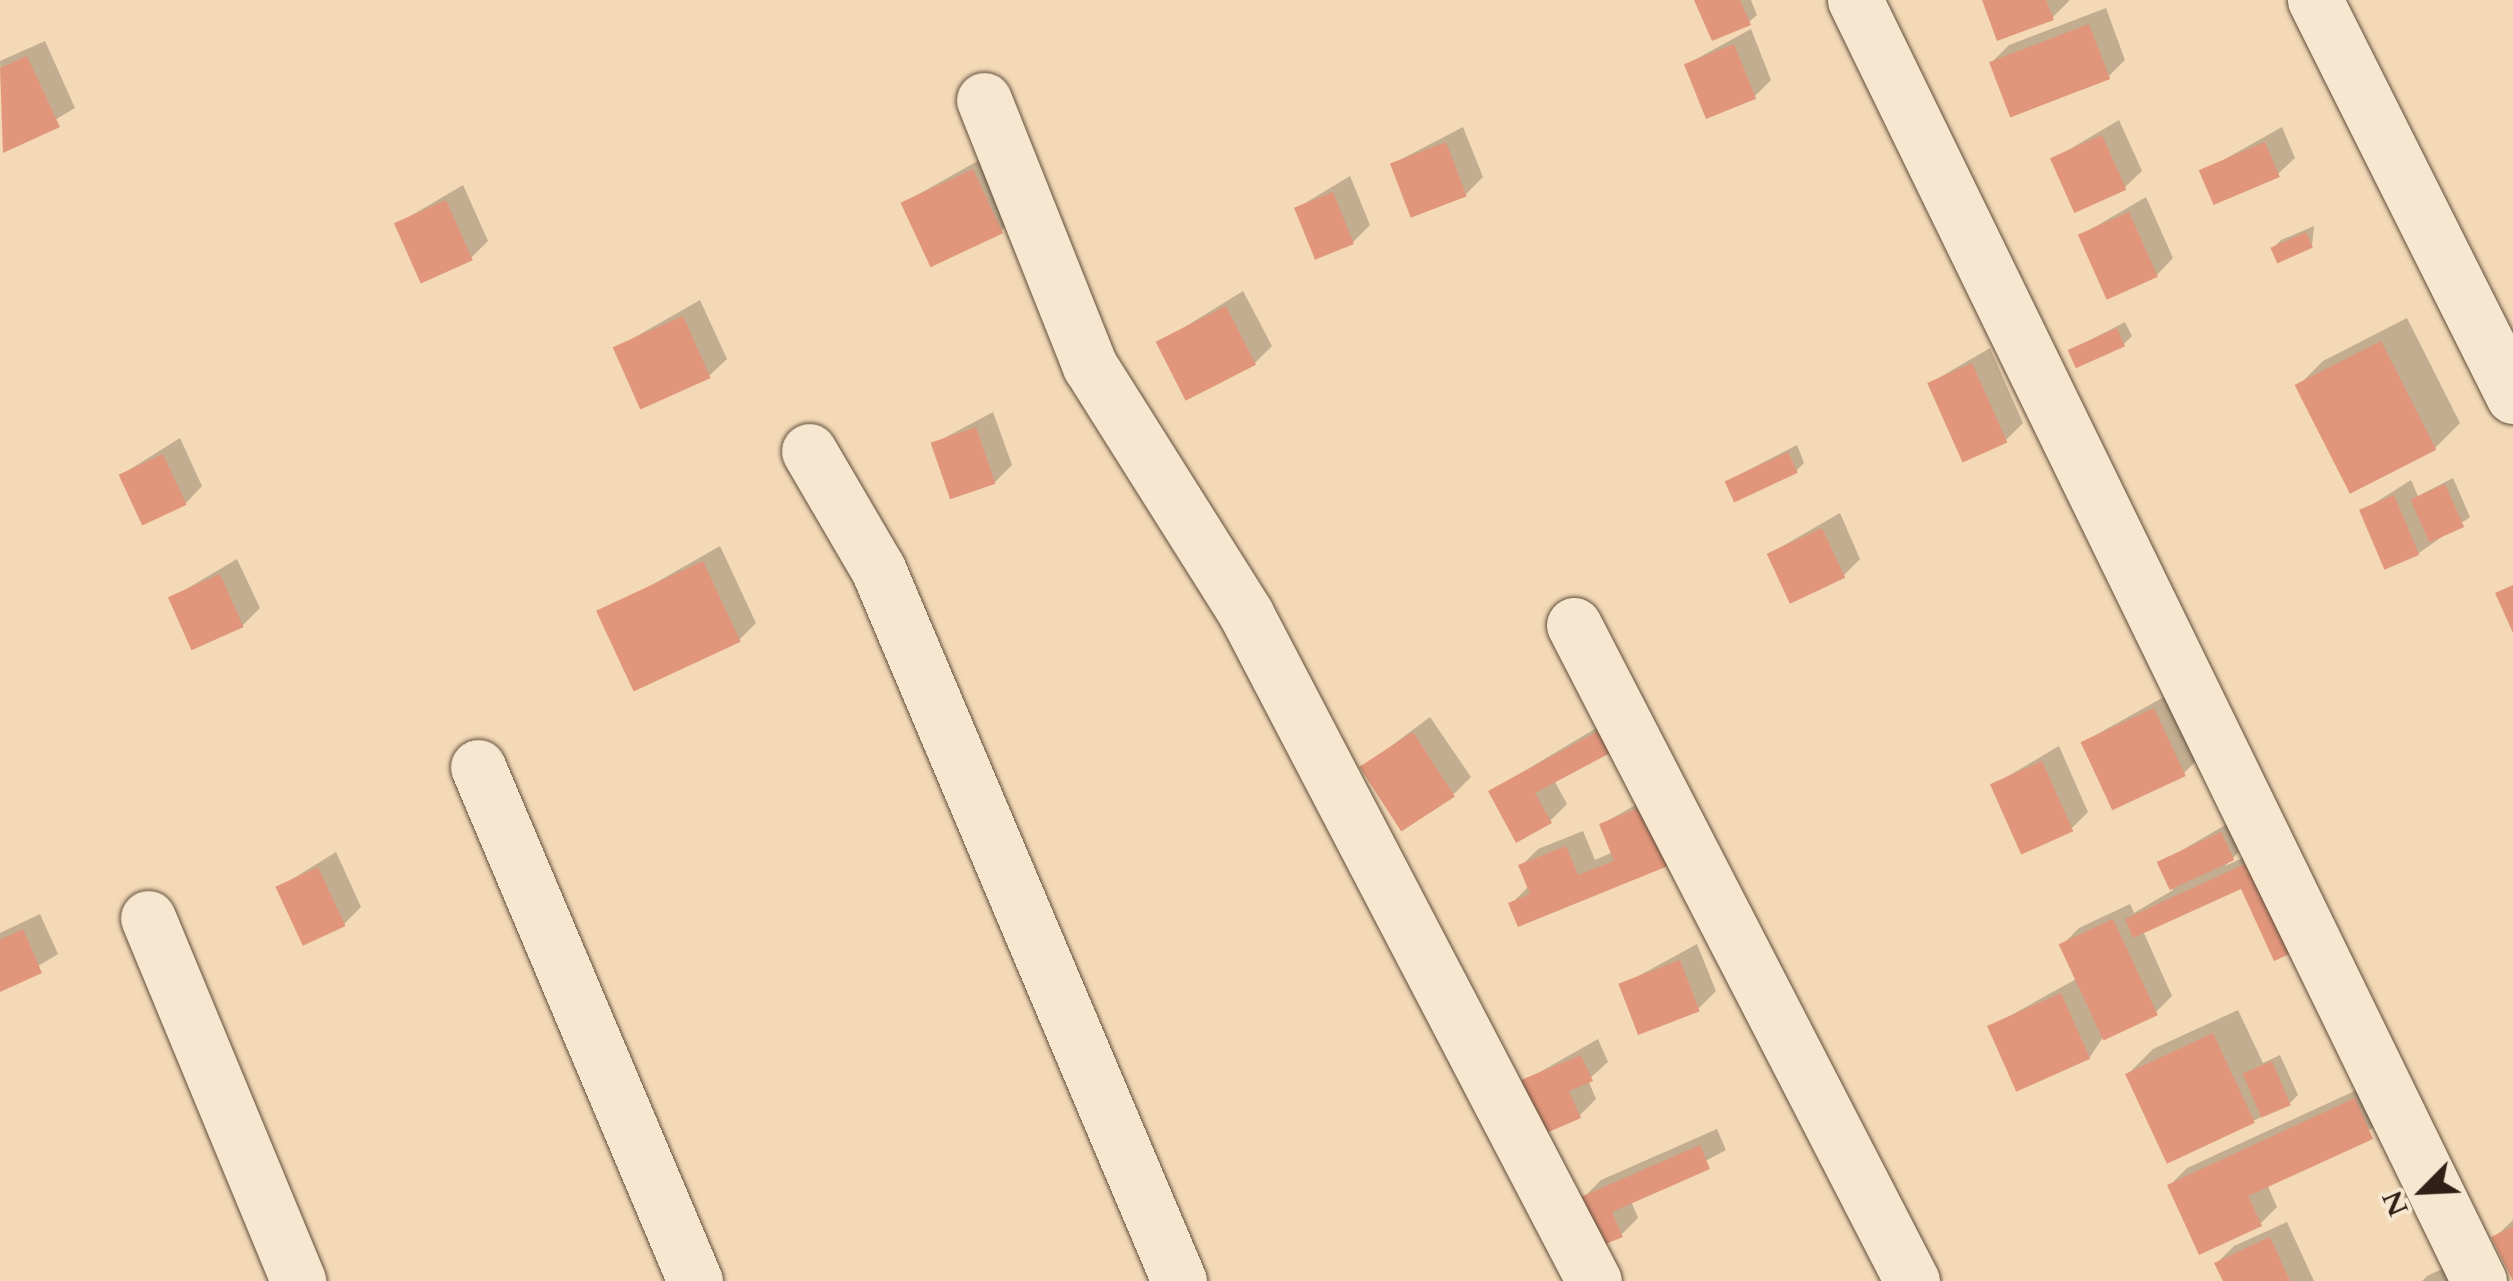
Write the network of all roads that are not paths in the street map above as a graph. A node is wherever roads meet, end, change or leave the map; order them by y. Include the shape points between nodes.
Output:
1 (1855, 0) edge
2 (2315, 0) edge
3 (984, 100) dead end
4 (2513, 396) edge
5 (810, 450) dead end
6 (1574, 624) dead end
7 (478, 767) dead end
8 (148, 918) dead end
9 (298, 1281) edge
10 (695, 1281) edge
11 (1179, 1281) edge
12 (1594, 1281) edge
13 (1912, 1281) edge
14 (2479, 1281) edge

1 - 14 street
2 - 4 street
3 - 12 street via 1090,366 1246,614
5 - 11 street via 878,569
6 - 13 street
7 - 10 street
8 - 9 street

